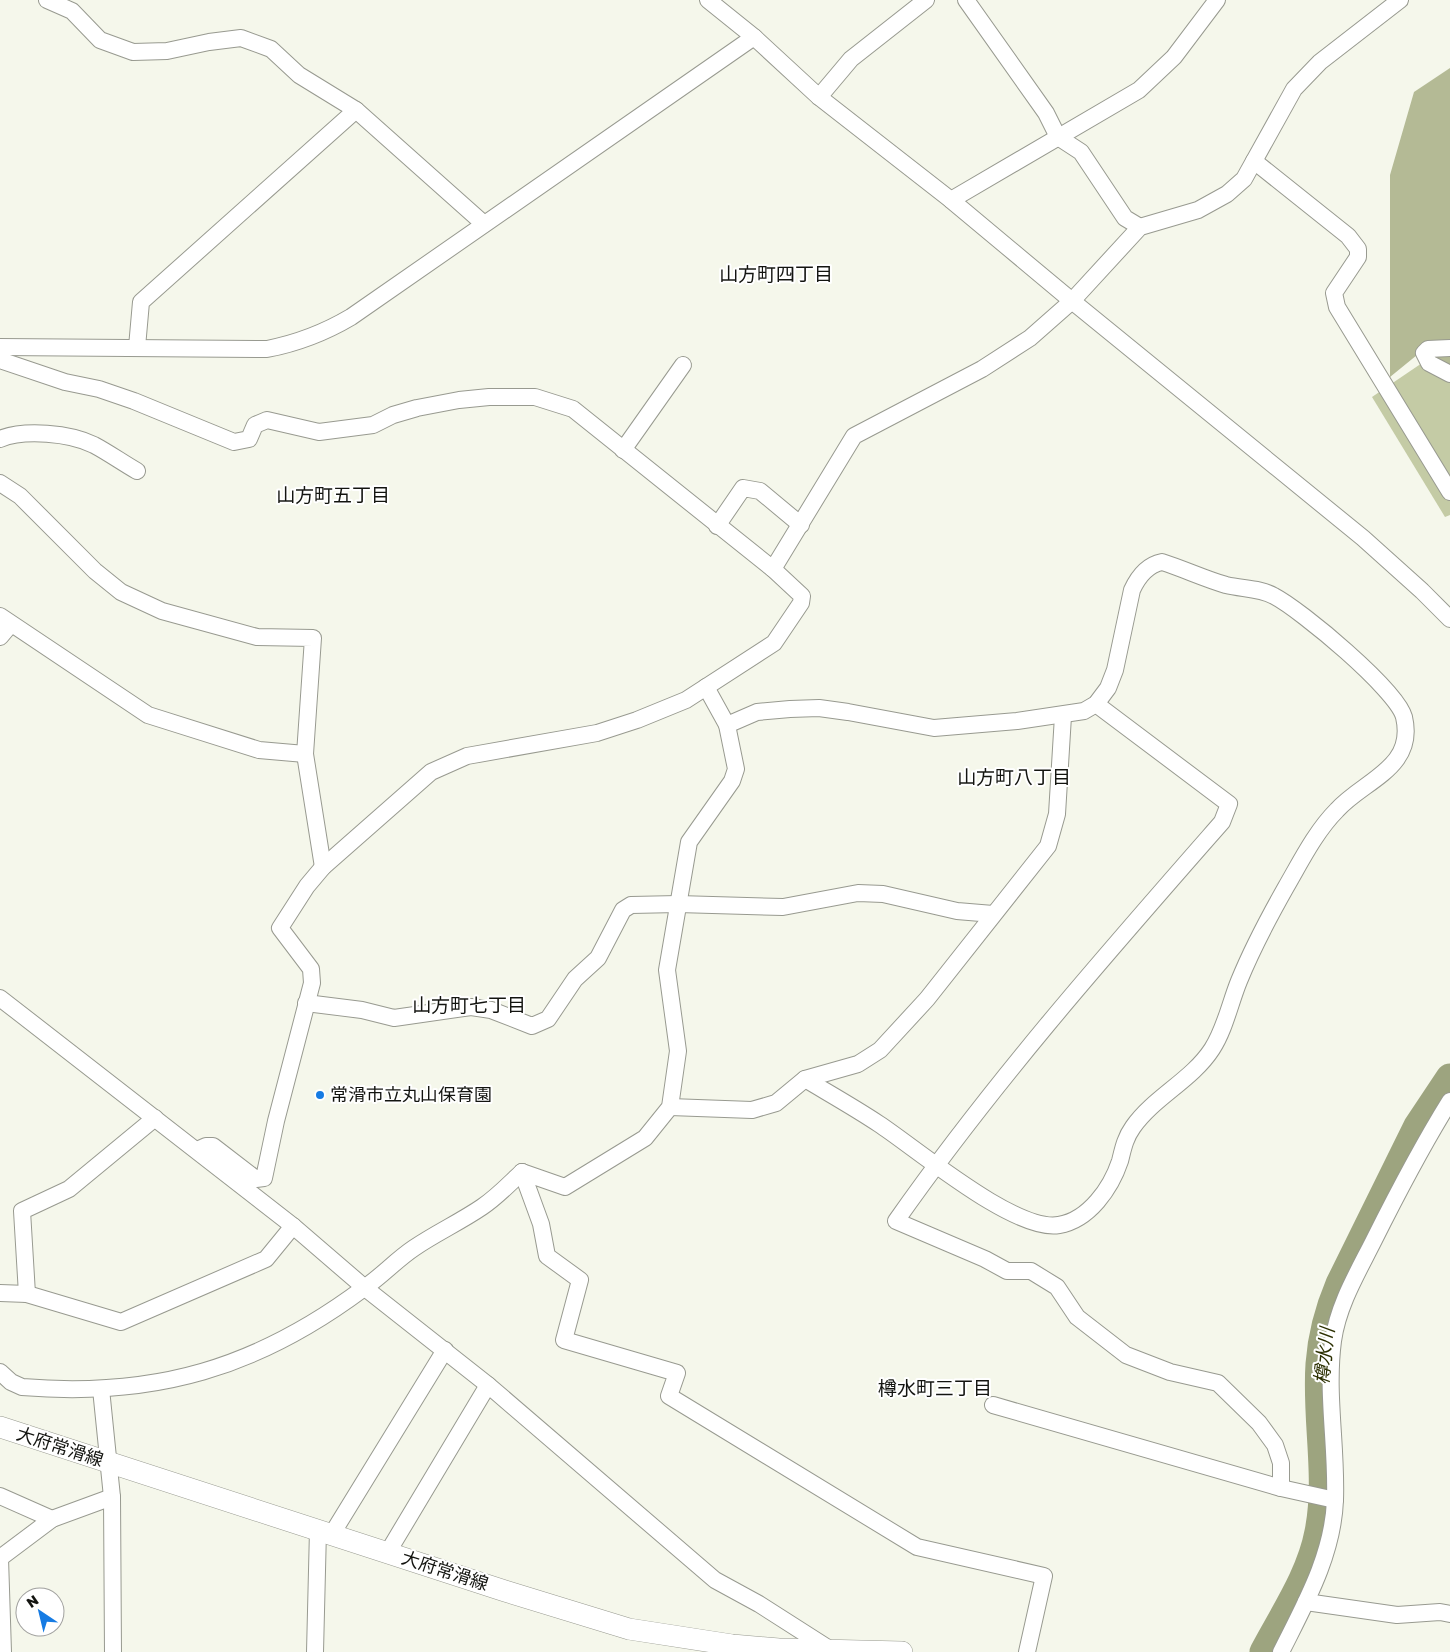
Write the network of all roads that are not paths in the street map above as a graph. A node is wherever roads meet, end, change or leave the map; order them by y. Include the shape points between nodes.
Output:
1 (46, 0) edge
2 (708, 0) edge
3 (926, 0) edge
4 (966, 0) edge
5 (1217, 0) edge
6 (1400, 0) edge
7 (754, 36) junction
8 (819, 97) junction
9 (356, 110) junction
10 (1058, 137) junction
11 (1254, 161) junction
12 (951, 200) junction
13 (484, 224) junction
14 (1140, 227) junction
15 (1072, 301) junction
16 (0, 346) edge
17 (137, 348) junction
18 (1450, 348) edge
19 (0, 360) edge
20 (683, 365) dead end
21 (1450, 374) edge
22 (0, 439) edge
23 (623, 450) junction
24 (137, 471) dead end
25 (0, 483) edge
26 (1450, 492) edge
27 (801, 525) junction
28 (717, 526) junction
29 (773, 569) junction
30 (1450, 619) edge
31 (6, 620) edge
32 (0, 636) edge
33 (706, 687) junction
34 (1096, 704) junction
35 (1062, 716) junction
36 (727, 725) junction
37 (305, 754) junction
38 (323, 867) junction
39 (678, 904) junction
40 (993, 914) junction
41 (0, 998) edge
42 (306, 1003) junction
43 (805, 1079) junction
44 (1450, 1101) edge
45 (670, 1107) junction
46 (155, 1118) junction
47 (197, 1150) junction
48 (936, 1164) junction
49 (522, 1172) junction
50 (293, 1226) junction
51 (365, 1288) junction
52 (0, 1293) edge
53 (26, 1294) junction
54 (445, 1350) junction
55 (0, 1372) edge
56 (488, 1385) junction
57 (101, 1389) junction
58 (994, 1405) dead end
59 (0, 1427) edge
60 (109, 1463) junction
61 (1281, 1488) junction
62 (0, 1496) edge
63 (112, 1497) junction
64 (1335, 1500) junction
65 (52, 1519) junction
66 (325, 1532) junction
67 (388, 1552) junction
68 (0, 1558) edge
69 (1306, 1602) junction
70 (1450, 1614) edge
71 (729, 1649) edge
72 (844, 1651) edge
73 (2, 1652) edge
74 (112, 1652) edge
75 (315, 1652) edge
76 (902, 1652) edge
77 (1027, 1652) edge
78 (1281, 1652) edge

1 - 9 street via 72,11 100,40 133,52 167,51 241,38 271,49 299,75
2 - 7 street
3 - 8 street via 851,60
4 - 10 street via 1046,113
5 - 10 street via 1174,57 1139,90
6 - 11 street via 1320,62 1294,89
7 - 8 street
7 - 13 street
8 - 12 street
9 - 13 street
9 - 17 street via 141,302
10 - 12 street
10 - 14 street via 1081,152 1125,218
11 - 14 street via 1244,179 1227,194 1198,210
11 - 26 street via 1348,236 1358,249 1358,257 1334,293 1334,299
12 - 15 street
13 - 17 street via 351,317 305,339 267,349
14 - 15 street
15 - 27 street via 1030,338 982,369 854,436
15 - 30 street via 1362,538
16 - 17 street
18 - 21 street via 1428,349 1424,353 1429,363
19 - 23 street via 134,400 234,442 249,439 255,425 267,420 319,432 373,425 393,415 459,400 535,397 573,409
20 - 23 street
22 - 24 street via 13,433 57,435 92,444
23 - 28 street
25 - 37 street via 20,496 95,571 121,592 162,611 257,637 313,638
27 - 28 street via 760,491 743,488
27 - 29 street
28 - 29 street
29 - 33 street via 802,596 802,603 774,643
31 - 32 street
31 - 37 street via 148,714 260,750
33 - 36 street
33 - 38 street via 666,709 597,733 456,759 419,780
34 - 35 street via 1084,712
34 - 48 street via 1229,804 1222,822 1078,987
34 - 48 street via 1108,688 1115,670 1128,606 1137,580 1148,568 1162,562 1223,584 1273,595 1311,621 1334,639 1399,707 1404,720 1403,743 1394,764 1350,797 1328,820 1277,904 1241,977 1211,1051 1136,1123 1126,1138 1112,1182 1091,1207 1058,1226 1030,1223
35 - 36 street via 934,728 848,712 790,708 757,712
35 - 40 street via 1057,814 1048,846
36 - 39 street via 736,769 732,782 689,842
37 - 38 street
38 - 42 street via 280,928 311,969 312,984
39 - 40 street via 783,907 858,893 883,894 957,911
39 - 42 street via 631,905 623,910 598,958 575,979 548,1019 532,1026 491,1010 471,1007 394,1018 362,1010
39 - 45 street via 667,970 678,1051
40 - 43 street via 927,999 873,1056 838,1071
41 - 46 street
42 - 47 street via 264,1178 256,1179 214,1146
43 - 45 street via 776,1103 752,1110
43 - 48 street via 880,1124
44 - 64 street via 1421,1147 1340,1312 1331,1365
45 - 49 street via 645,1138 565,1188
46 - 47 street
46 - 53 street via 69,1189 22,1211
47 - 50 street
48 - 61 street via 896,1221 1007,1271 1031,1271 1057,1287 1077,1317 1126,1354 1170,1372 1218,1383 1259,1423 1275,1445 1281,1463
49 - 51 street via 483,1206 414,1248
49 - 77 street via 541,1224 547,1256 580,1280 564,1340 677,1372 669,1396 917,1547 1044,1576
50 - 51 street
50 - 53 street via 266,1259 122,1322
51 - 54 street
51 - 57 street via 310,1325 254,1355 179,1379
52 - 53 street
54 - 56 street
54 - 66 street
55 - 57 street via 22,1387
56 - 67 street
56 - 72 street via 715,1580
57 - 60 street
58 - 61 street
59 - 60 main road, 大府常滑線
60 - 63 street
60 - 66 main road, 大府常滑線
61 - 64 street
62 - 65 street
63 - 65 street
63 - 74 street
64 - 69 street via 1329,1544
65 - 68 street
66 - 67 main road, 大府常滑線
66 - 75 street
67 - 71 main road, 大府常滑線 via 629,1629
68 - 73 street
69 - 70 street via 1397,1615
69 - 78 street
71 - 72 main road, 大府常滑線
72 - 76 main road, 大府常滑線

